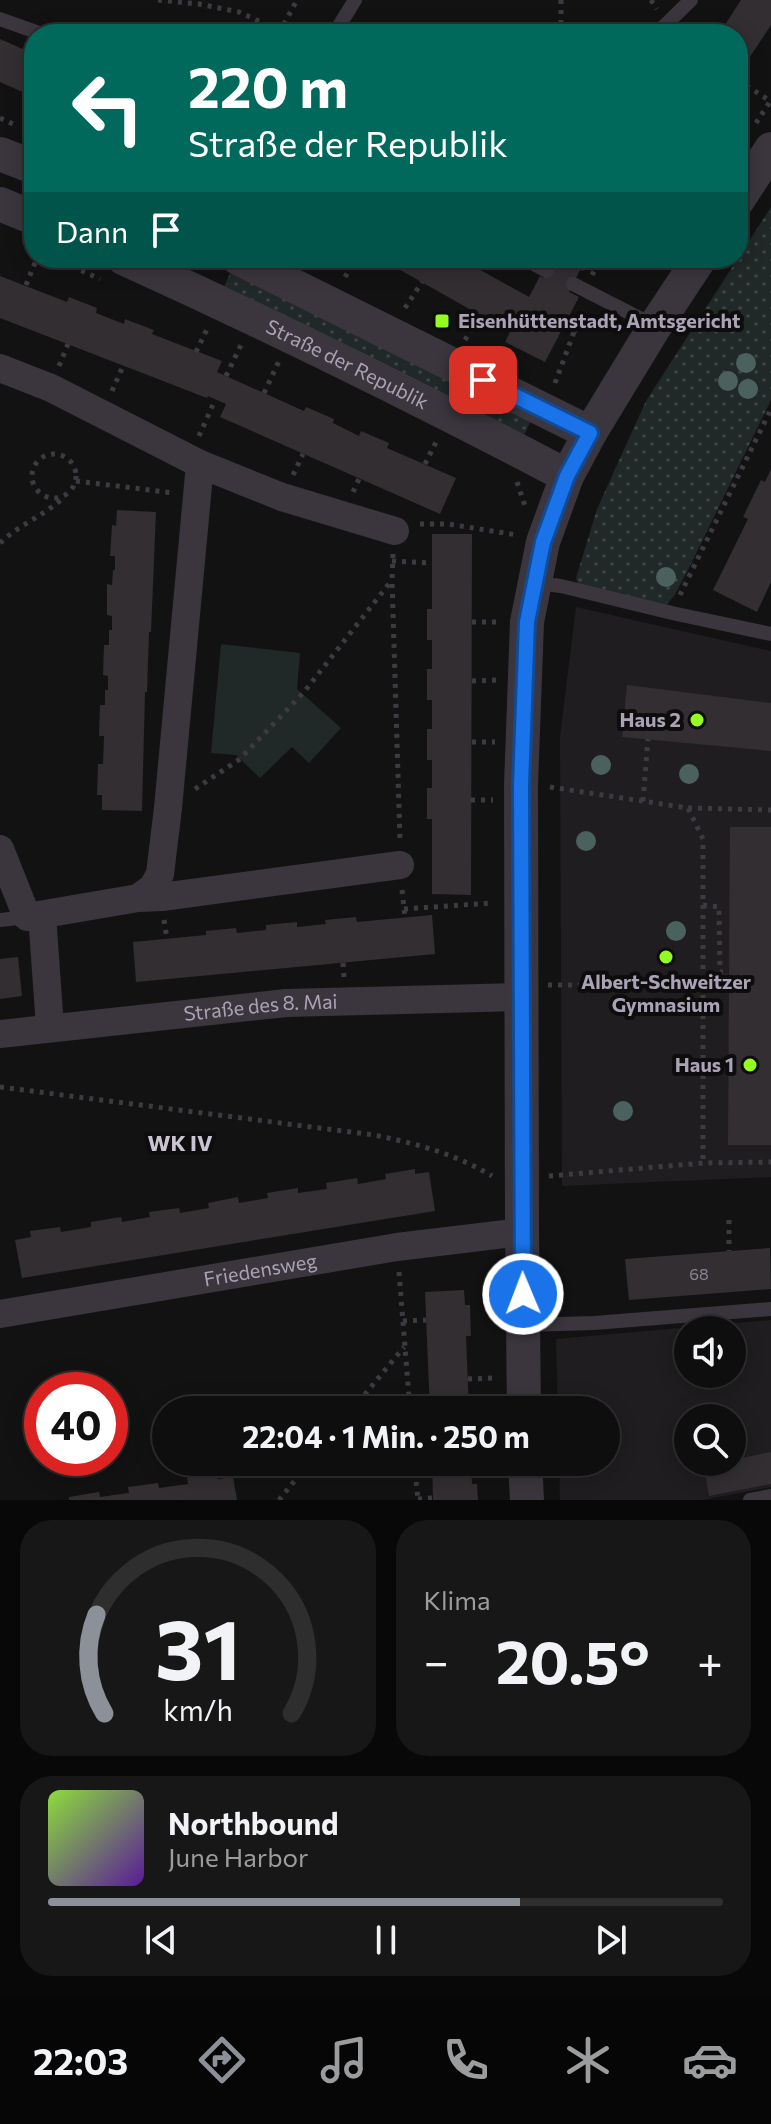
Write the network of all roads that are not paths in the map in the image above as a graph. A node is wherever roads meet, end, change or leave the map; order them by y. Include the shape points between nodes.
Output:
1 (355, 0) edge
2 (691, 0) edge
3 (0, 19) edge
4 (340, 24) edge
5 (666, 24) edge
6 (24, 28) edge
7 (771, 149) edge
8 (0, 154) edge
9 (24, 163) edge
10 (748, 185) edge
11 (0, 204) edge
12 (24, 214) edge
13 (145, 268) edge
14 (258, 268) edge
15 (541, 268) edge
16 (693, 268) edge
17 (547, 271) dead end
18 (573, 284) dead end
19 (655, 326) junction
20 (0, 368) edge
21 (590, 433) junction
22 (195, 461) junction
23 (567, 476) junction
24 (395, 531) road end
25 (534, 583) junction
26 (771, 634) edge
27 (0, 849) edge
28 (400, 865) road end
29 (138, 898) junction
30 (23, 917) edge
31 (533, 991) junction
32 (50, 1027) junction
33 (0, 1034) edge
34 (522, 1232) junction
35 (771, 1309) edge
36 (0, 1314) edge
37 (523, 1325) junction
38 (524, 1396) edge
39 (526, 1476) edge
40 (771, 1496) edge
41 (527, 1500) edge
42 (750, 1500) edge

1 - 4 lane
2 - 5 lane
3 - 6 lane
7 - 10 street
8 - 9 street
11 - 12 street
13 - 23 street, Straße der Republik
14 - 21 street
15 - 17 lane
16 - 19 street
18 - 19 lane
19 - 21 street
20 - 22 street
21 - 23 street
22 - 24 street via 282,497
22 - 29 street via 160,874
23 - 25 street
25 - 26 lane
25 - 31 street via 527,622 521,785
27 - 30 street
28 - 29 street
29 - 30 street
30 - 32 street
31 - 32 street, Straße des 8. Mai via 286,1003
31 - 34 street via 509,1179
32 - 33 street, Straße des 8. Mai
34 - 36 street, Friedensweg via 397,1247
34 - 37 street
35 - 37 lane
37 - 38 street
39 - 41 street
40 - 42 lane

